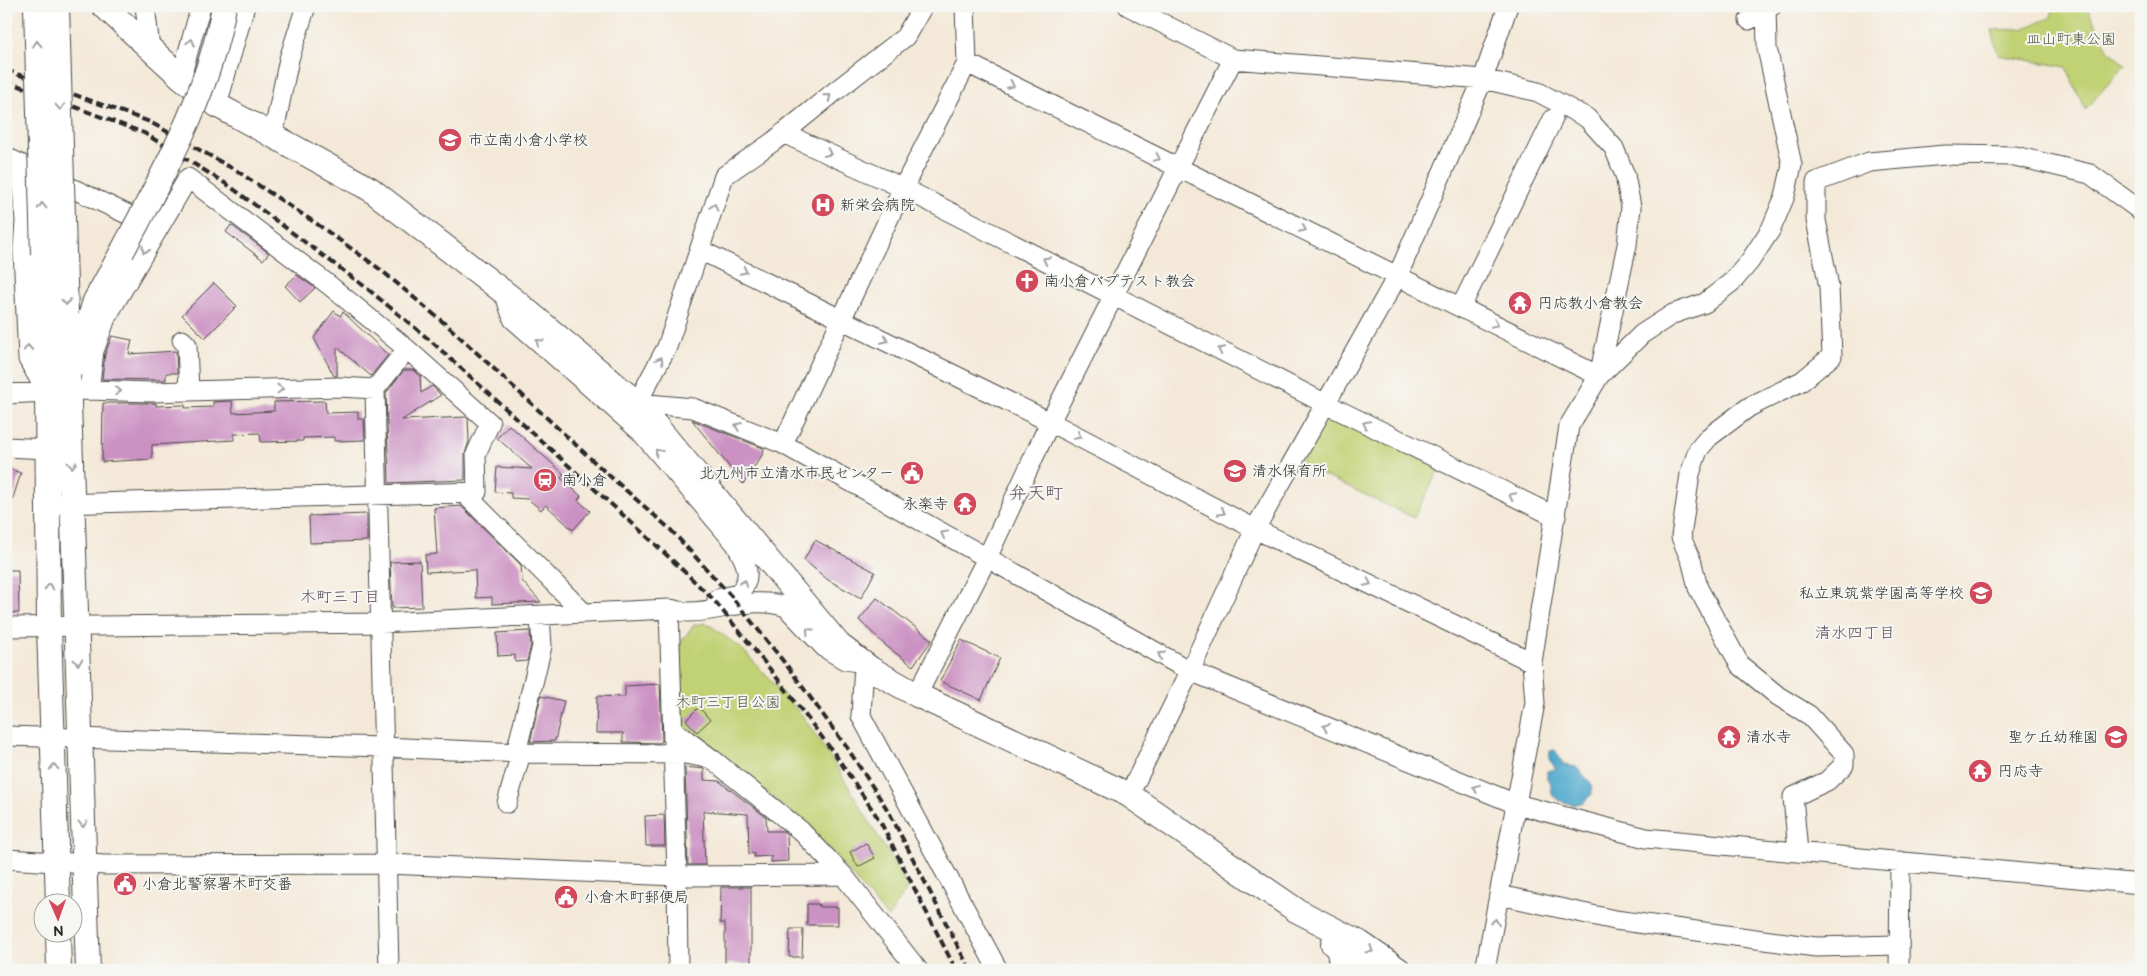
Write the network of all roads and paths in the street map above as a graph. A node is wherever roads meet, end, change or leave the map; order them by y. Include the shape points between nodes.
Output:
1 (36, 6) edge
2 (58, 6) edge
3 (104, 6) edge
4 (145, 6) edge
5 (201, 6) edge
6 (224, 6) edge
7 (245, 6) edge
8 (306, 6) edge
9 (923, 6) edge
10 (965, 6) edge
11 (1128, 6) edge
12 (1508, 6) edge
13 (1768, 7) edge
14 (1748, 20) dead end
15 (150, 48) junction
16 (1234, 60) junction
17 (968, 63) junction
18 (181, 77) junction
19 (1483, 78) junction
20 (217, 105) junction
21 (1553, 119) dead end
22 (783, 133) junction
23 (273, 136) junction
24 (13, 160) edge
25 (1792, 165) junction
26 (1178, 168) junction
27 (1816, 182) junction
28 (903, 188) junction
29 (2141, 211) edge
30 (158, 229) junction
31 (700, 250) junction
32 (54, 254) junction
33 (1398, 275) junction
34 (504, 292) junction
35 (1114, 295) junction
36 (1461, 307) junction
37 (842, 319) junction
38 (182, 340) dead end
39 (407, 349) junction
40 (1599, 376) junction
41 (375, 389) junction
42 (68, 391) junction
43 (189, 391) junction
44 (6, 394) edge
45 (637, 403) junction
46 (1326, 404) junction
47 (1050, 422) junction
48 (783, 444) junction
49 (6, 447) edge
50 (48, 449) junction
51 (464, 493) junction
52 (378, 496) junction
53 (73, 504) junction
54 (48, 505) junction
55 (1556, 517) junction
56 (1256, 529) junction
57 (987, 558) junction
58 (670, 609) junction
59 (584, 613) junction
60 (540, 616) junction
61 (380, 623) junction
62 (77, 626) junction
63 (6, 627) edge
64 (49, 627) junction
65 (1532, 662) junction
66 (864, 663) junction
67 (1190, 672) junction
68 (918, 695) junction
69 (673, 730) junction
70 (6, 736) edge
71 (53, 736) junction
72 (81, 737) junction
73 (382, 747) junction
74 (519, 753) junction
75 (674, 754) junction
76 (712, 759) junction
77 (1129, 795) junction
78 (507, 803) dead end
79 (1516, 804) junction
80 (1798, 852) junction
81 (6, 859) edge
82 (1900, 861) junction
83 (57, 862) junction
84 (85, 864) junction
85 (386, 864) junction
86 (677, 876) junction
87 (843, 876) junction
88 (2141, 884) edge
89 (58, 894) edge
90 (1500, 896) junction
91 (1296, 910) junction
92 (58, 944) edge
93 (1898, 945) junction
94 (1343, 960) edge
95 (59, 970) edge
96 (88, 970) edge
97 (389, 970) edge
98 (678, 970) edge
99 (918, 970) edge
100 (998, 970) edge
101 (1366, 970) edge
102 (1399, 970) edge
103 (1485, 970) edge
104 (1899, 970) edge

32 -> 1 street, bridge
2 -> 32 street, bridge
3 - 15 street
4 - 15 street
18 -> 5 street
6 - 42 street, bridge via 208,74 164,172 95,301
7 - 20 street
8 - 23 street via 289,59
22 -> 9 street via 905,37
10 - 17 street
11 - 16 street
12 - 19 street
13 - 14 street
13 - 25 street via 1767,48
15 - 18 street
16 - 19 street
16 - 26 street
17 -> 26 street
17 - 28 street
18 - 20 street
19 - 33 street
19 - 40 street via 1538,92 1593,112 1625,175 1631,208 1627,246
20 - 23 street
21 - 36 street
22 -> 28 street
31 -> 22 street via 724,176
23 - 34 street via 370,189
24 - 30 street
42 -> 24 street via 28,359 23,249 25,221
25 - 27 street
25 - 40 street via 1785,196 1771,229 1733,281 1705,302 1673,314 1642,334
26 -> 33 street
26 - 35 street
27 - 29 street via 1869,162 1945,155 2015,156 2090,174
27 - 80 street via 1816,220 1829,287 1832,356 1802,381 1749,407 1709,437 1698,450 1690,474 1680,537 1692,563 1698,588 1740,665 1809,716 1844,754 1844,765 1827,781 1793,797
35 -> 28 street
28 - 37 street
30 - 39 street via 188,178
30 -> 42 street via 106,318 94,352
31 -> 37 street
45 -> 31 street via 667,348
32 - 42 street
33 - 36 street
33 - 46 street
34 - 45 street
58 -> 34 street via 685,603 738,594 748,576 742,555 640,431 513,319
46 -> 35 street
35 - 47 street
36 -> 40 street
37 -> 47 street
37 - 48 street
38 - 43 street via 187,345
39 - 41 street
39 - 51 street via 490,423 476,454 477,492
40 - 55 street via 1570,426
43 -> 41 street
41 - 52 street
42 -> 43 street
42 - 44 street
42 - 50 street
42 -> 53 street
48 -> 45 street via 693,408
45 - 66 street via 839,645
55 -> 46 street
46 - 56 street
47 -> 56 street
47 - 57 street
57 -> 48 street
49 - 50 street
50 - 54 street
51 - 52 street
51 - 59 street
52 - 53 street
52 - 61 street
53 - 54 street
53 - 62 street
64 -> 54 street
55 - 65 street
56 -> 65 street
56 - 67 street
67 -> 57 street
57 - 68 street
58 - 59 street
66 -> 58 street via 845,660 825,648 786,607 779,604 763,602 688,612
58 - 69 street
59 - 60 street
60 - 61 street
60 - 74 street via 542,646
61 - 62 street
61 - 73 street
62 - 64 street
62 -> 72 street
63 - 64 street
64 - 71 street
65 - 79 street via 1535,704
66 - 68 street
66 - 100 street via 861,716
67 - 77 street
79 -> 67 street
68 - 77 street
69 - 75 street
69 - 76 street
70 - 71 street
71 - 72 street
83 -> 71 street
72 - 73 street
72 -> 84 street
73 - 74 street
73 - 85 street
74 - 75 street
74 - 78 street
75 - 76 street
75 - 86 street
76 - 87 street via 801,831
77 - 91 street
79 - 80 street via 1646,838
79 - 90 street
80 - 82 street
81 - 83 street
82 - 88 street
82 - 93 street
83 - 84 street
83 - 89 street
84 - 85 street
84 - 96 street
85 - 86 street
85 - 97 street
86 - 87 street
86 - 98 street
87 - 99 street
90 - 93 street via 1614,920 1816,947
103 -> 90 street
91 - 94 street
91 -> 102 street via 1360,943
92 - 95 street
93 - 104 street
94 - 101 street

